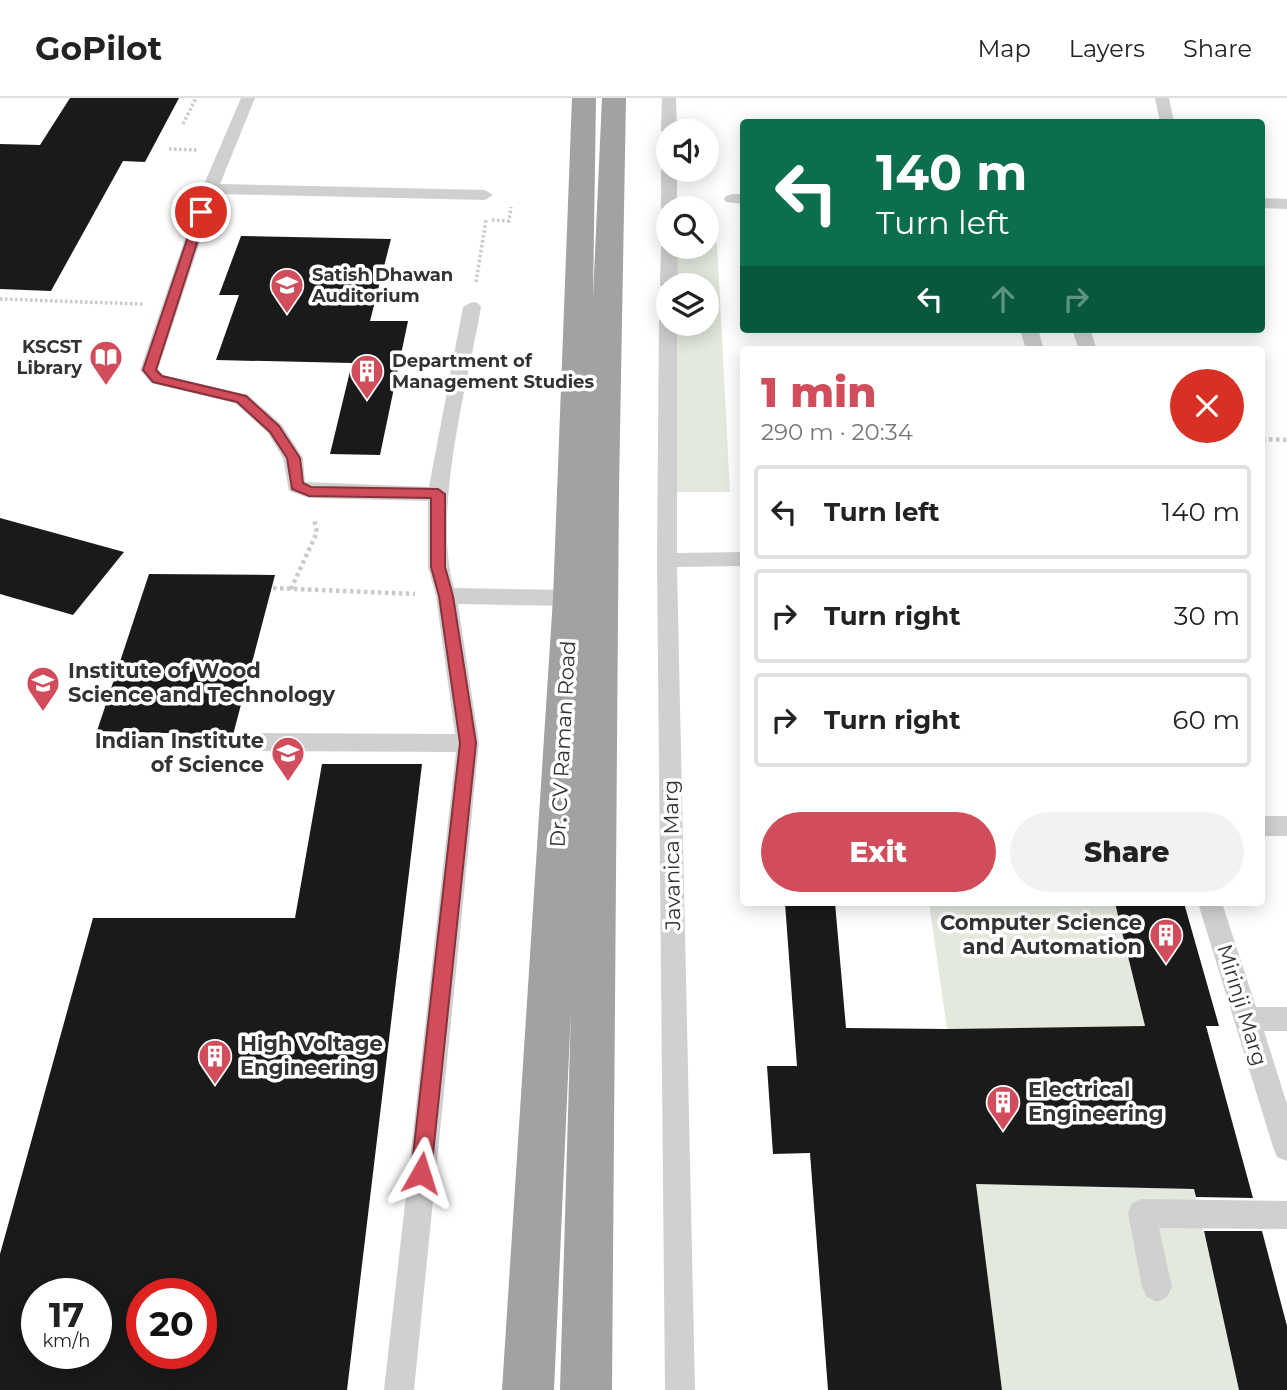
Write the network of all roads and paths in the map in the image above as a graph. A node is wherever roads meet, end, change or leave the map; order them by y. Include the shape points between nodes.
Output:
1 (196, 98) edge
2 (248, 98) edge
3 (584, 98) edge
4 (614, 98) edge
5 (669, 98) edge
6 (1162, 98) edge
7 (669, 119) edge
8 (1166, 119) edge
9 (183, 124) dead end
10 (210, 189) junction
11 (485, 195) dead end
12 (1265, 203) edge
13 (1287, 204) edge
14 (511, 208) dead end
15 (476, 220) dead end
16 (488, 220) junction
17 (0, 299) edge
18 (169, 304) junction
19 (471, 307) joint
20 (668, 336) edge
21 (1265, 439) edge
22 (1287, 440) edge
23 (309, 491) junction
24 (438, 494) junction
25 (740, 559) edge
26 (667, 560) junction
27 (273, 588) dead end
28 (291, 589) junction
29 (446, 596) junction
30 (570, 598) junction
31 (245, 741) dead end
32 (468, 743) junction
33 (1265, 826) edge
34 (1287, 826) edge
35 (1211, 906) edge
36 (1247, 1019) junction
37 (1287, 1019) edge
38 (1287, 1147) edge
39 (1287, 1215) edge
40 (1157, 1287) dead end
41 (399, 1390) edge
42 (528, 1390) edge
43 (586, 1390) edge
44 (680, 1390) edge

1 - 9 path
2 - 10 lane
3 - 30 highway, Dr. CV Raman Road
4 - 43 highway, Dr. CV Raman Road via 601,489
5 - 7 lane
6 - 8 lane
10 - 11 lane
10 - 18 lane
12 - 13 lane
14 - 16 path via 509,221
15 - 16 path
16 - 19 path
17 - 18 path
18 - 23 lane via 149,370 158,379 241,399 275,429 293,458 296,486
19 - 24 lane
20 - 26 lane, Javanica Marg
21 - 22 path
23 - 24 lane
23 - 28 path via 317,532
24 - 29 lane via 438,567
25 - 26 lane
26 - 44 lane, Javanica Marg
27 - 28 path
28 - 29 path
29 - 30 lane
29 - 32 lane
30 - 42 highway, Dr. CV Raman Road
31 - 32 lane
32 - 41 lane
33 - 34 lane
35 - 36 lane, Mirinji Marg
36 - 37 lane
36 - 38 lane, Mirinji Marg
39 - 40 lane via 1142,1213

